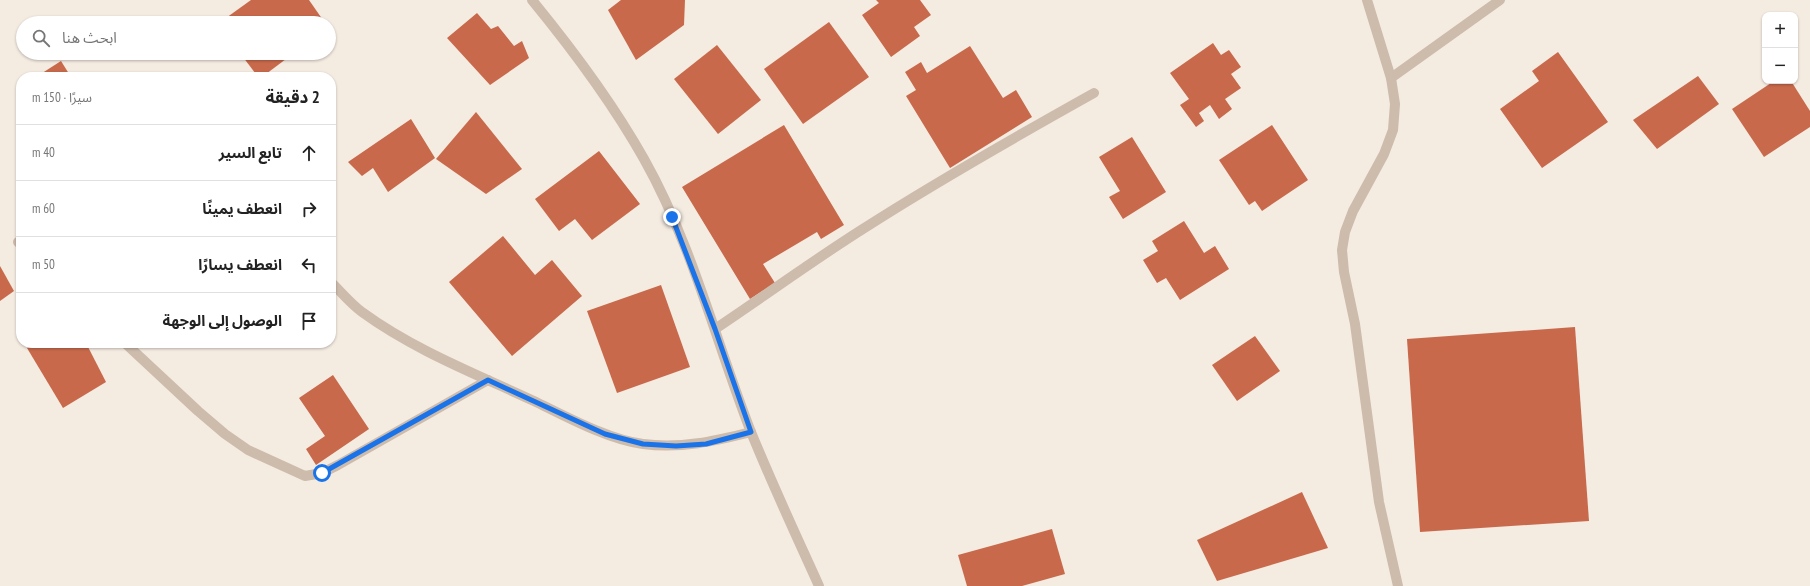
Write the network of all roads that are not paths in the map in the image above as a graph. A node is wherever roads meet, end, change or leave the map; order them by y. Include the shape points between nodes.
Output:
1 (532, 0) edge
2 (1367, 0) edge
3 (1500, 0) edge
4 (1390, 78) junction
5 (1094, 93) dead end
6 (336, 287) edge
7 (715, 329) junction
8 (130, 348) edge
9 (488, 380) junction
10 (751, 432) junction
11 (819, 586) edge
12 (1398, 586) edge

1 - 7 street via 607,97 645,160 672,217
2 - 4 street
3 - 4 street
4 - 12 street via 1395,104 1393,130 1384,154 1353,211 1342,250 1356,331 1379,502
5 - 7 street via 980,156 865,228
6 - 9 street via 360,311 394,334
7 - 10 street
8 - 9 street via 225,434 248,450 305,476 322,473 338,465
9 - 10 street via 605,434 643,444 706,444
10 - 11 street

